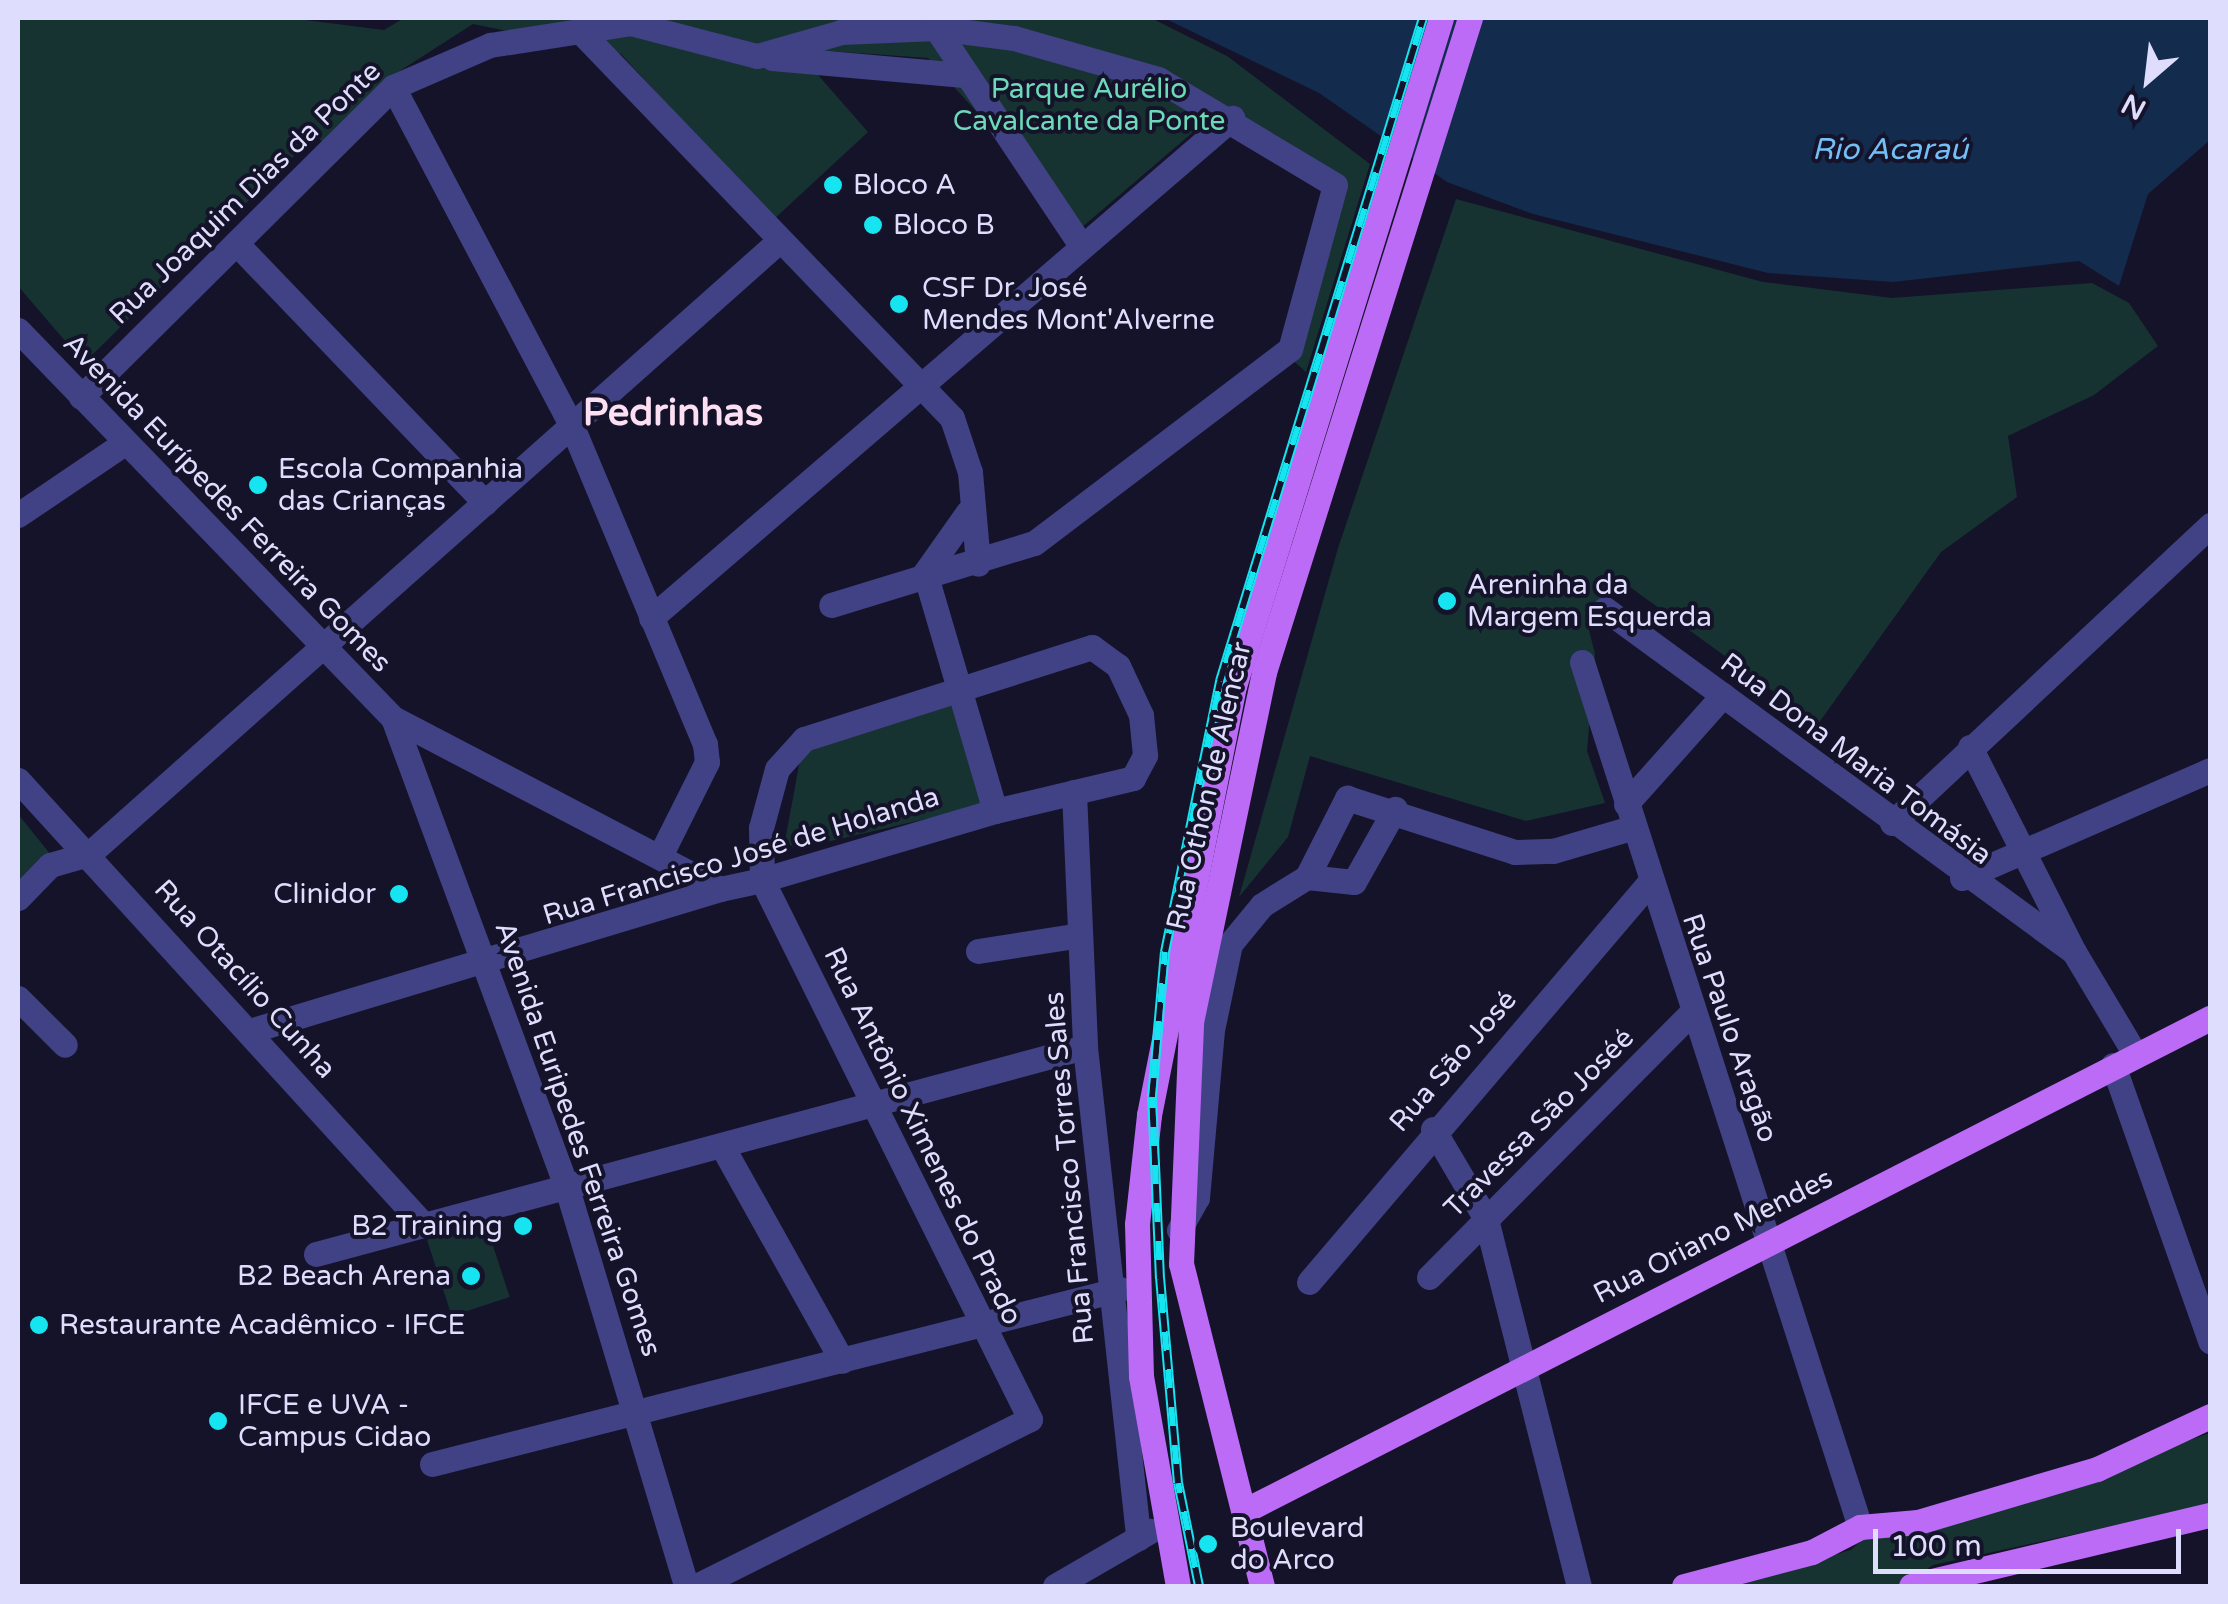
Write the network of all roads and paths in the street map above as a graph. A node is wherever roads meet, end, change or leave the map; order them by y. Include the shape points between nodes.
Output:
1 (1441, 18) edge
2 (1470, 18) edge
3 (936, 28) junction
4 (581, 32) junction
5 (757, 56) junction
6 (961, 75) junction
7 (393, 87) junction
8 (1232, 118) junction
9 (779, 241) junction
10 (236, 243) junction
11 (1082, 247) junction
12 (18, 330) edge
13 (918, 384) junction
14 (81, 397) junction
15 (571, 424) junction
16 (124, 444) junction
17 (485, 503) junction
18 (968, 512) junction
19 (18, 514) edge
20 (2210, 525) edge
21 (978, 564) junction
22 (925, 573) junction
23 (832, 605) dead end
24 (1605, 609) dead end
25 (650, 618) junction
26 (320, 644) junction
27 (1582, 662) dead end
28 (958, 688) junction
29 (1723, 695) junction
30 (393, 718) junction
31 (1970, 747) junction
32 (2210, 770) edge
33 (18, 780) edge
34 (1074, 792) junction
35 (1395, 809) junction
36 (995, 812) junction
37 (1630, 815) junction
38 (1892, 823) junction
39 (2026, 850) junction
40 (89, 854) junction
41 (660, 856) junction
42 (1307, 876) junction
43 (1962, 878) junction
44 (762, 880) junction
45 (1649, 883) junction
46 (720, 888) junction
47 (18, 898) edge
48 (1080, 936) junction
49 (978, 951) dead end
50 (2074, 952) junction
51 (489, 964) junction
52 (18, 998) edge
53 (1691, 1012) junction
54 (2210, 1018) edge
55 (254, 1030) junction
56 (65, 1045) dead end
57 (1085, 1047) junction
58 (2124, 1059) junction
59 (876, 1105) junction
60 (1434, 1129) junction
61 (722, 1146) junction
62 (566, 1185) junction
63 (1486, 1218) junction
64 (422, 1224) junction
65 (1178, 1232) junction
66 (1772, 1239) junction
67 (316, 1254) dead end
68 (1429, 1277) dead end
69 (1136, 1281) junction
70 (1309, 1282) dead end
71 (1108, 1296) junction
72 (982, 1322) junction
73 (2210, 1340) edge
74 (842, 1361) junction
75 (1526, 1367) junction
76 (640, 1413) junction
77 (2210, 1416) edge
78 (432, 1464) dead end
79 (1244, 1511) junction
80 (2210, 1515) edge
81 (1164, 1524) junction
82 (1860, 1528) junction
83 (1138, 1538) junction
84 (686, 1586) edge
85 (697, 1586) edge
86 (1055, 1586) edge
87 (1178, 1586) edge
88 (1262, 1586) edge
89 (1579, 1586) edge
90 (1684, 1586) edge
91 (1910, 1586) edge

1 - 69 main road, Rua Othon de Alencar via 1217,753 1148,1115
2 - 65 main road, Rua Othon de Alencar via 1285,601 1236,787 1191,1022
3 - 5 street via 841,32
3 - 6 street
3 - 8 street via 1014,38 1158,79
4 - 5 street, Rua Joaquim Dias da Ponte via 630,23
4 - 7 street, Rua Joaquim Dias da Ponte via 463,51
4 - 9 street
5 - 6 street, Rua Joaquim Dias da Ponte
6 - 11 street
7 - 10 street, Rua Joaquim Dias da Ponte
7 - 15 street
8 - 11 street
8 - 21 street via 1336,185 1290,349 1059,528
9 - 13 street
9 - 15 street
10 - 14 street, Rua Joaquim Dias da Ponte
10 - 17 street
11 - 13 street
12 - 14 street, Avenida Eurípedes Ferreira Gomes
13 - 18 street via 965,444
13 - 25 street
14 - 16 street, Avenida Eurípedes Ferreira Gomes
15 - 17 street
15 - 25 street
16 - 19 street
16 - 26 street, Avenida Eurípedes Ferreira Gomes
17 - 26 street
18 - 21 street
18 - 22 street
20 - 31 street
21 - 22 street
22 - 23 street
22 - 28 street
24 - 29 street, Rua Dona Maria Tomásia
25 - 41 street via 707,762
26 - 30 street, Avenida Eurípedes Ferreira Gomes
26 - 40 street
27 - 37 street, Rua Paulo Aragão
28 - 34 street, Rua Francisco José de Holanda via 1092,647 1108,654 1141,715 1145,755 1132,778
28 - 36 street
28 - 44 street, Rua Francisco José de Holanda via 788,752 761,828
29 - 37 street
29 - 38 street, Rua Dona Maria Tomásia
30 - 41 street
30 - 51 street, Avenida Euripedes Ferreira Gomes
31 - 38 street
31 - 39 street, Rua Dona Maria Tomásia
32 - 39 street
33 - 40 street, Rua Otacílio Cunha
34 - 36 street, Rua Francisco José de Holanda
34 - 48 street, Rua Francisco Torres Sales
35 - 37 street via 1515,852 1553,851
35 - 42 street via 1354,882
35 - 42 street via 1354,793
36 - 44 street, Rua Francisco José de Holanda
37 - 45 street, Rua Paulo Aragão
38 - 43 street, Rua Dona Maria Tomásia
39 - 43 street
39 - 50 street, Rua Dona Maria Tomásia
40 - 47 street via 50,865
40 - 55 street, Rua Otacílio Cunha
41 - 46 street
42 - 65 street via 1262,905 1230,944 1212,1030 1197,1198
43 - 50 street, Rua Dona Maria Tomásia
44 - 46 street, Rua Francisco José de Holanda
44 - 59 street, Rua Antônio Ximenes do Prado
45 - 53 street, Rua Paulo Aragão
45 - 60 street, Rua São José
46 - 51 street, Rua Francisco José de Holanda
48 - 49 street
48 - 57 street, Rua Francisco Torres Sales
50 - 58 street, Rua Dona Maria Tomásia
51 - 55 street, Rua Francisco José de Holanda
51 - 62 street, Avenida Euripedes Ferreira Gomes
52 - 56 street
53 - 63 street, Travessa São Joséé
53 - 66 street, Rua Paulo Aragão
54 - 58 main road, Rua Oriano Mendes
55 - 64 street, Rua Otacílio Cunha
57 - 59 street
57 - 71 street, Rua Francisco Torres Sales
58 - 66 main road, Rua Oriano Mendes
58 - 73 street, Rua Dona Maria Tomásia
59 - 61 street
59 - 72 street, Rua Antônio Ximenes do Prado
60 - 63 street
60 - 70 street, Rua São José
61 - 62 street
61 - 74 street
62 - 64 street
62 - 76 street, Avenida Euripedes Ferreira Gomes
63 - 68 street, Travessa São Joséé
63 - 75 street
64 - 67 street
65 - 79 main road, Rua Othon de Alencar
66 - 75 main road, Rua Oriano Mendes
66 - 82 street, Rua Paulo Aragão
69 - 71 street
69 - 81 main road, Rua Othon de Alencar
71 - 72 street
71 - 83 street, Rua Francisco Torres Sales
72 - 74 street
72 - 85 street, Rua Antônio Ximenes do Prado via 1030,1419
74 - 76 street
75 - 79 main road, Rua Oriano Mendes
75 - 89 street
76 - 78 street
76 - 84 street, Avenida Euripedes Ferreira Gomes
77 - 82 main road via 2066,1479 1918,1522
79 - 88 main road, Rua Othon de Alencar
80 - 91 main road
81 - 83 street
81 - 87 main road, Rua Othon de Alencar
82 - 90 main road via 1812,1552
83 - 86 street

